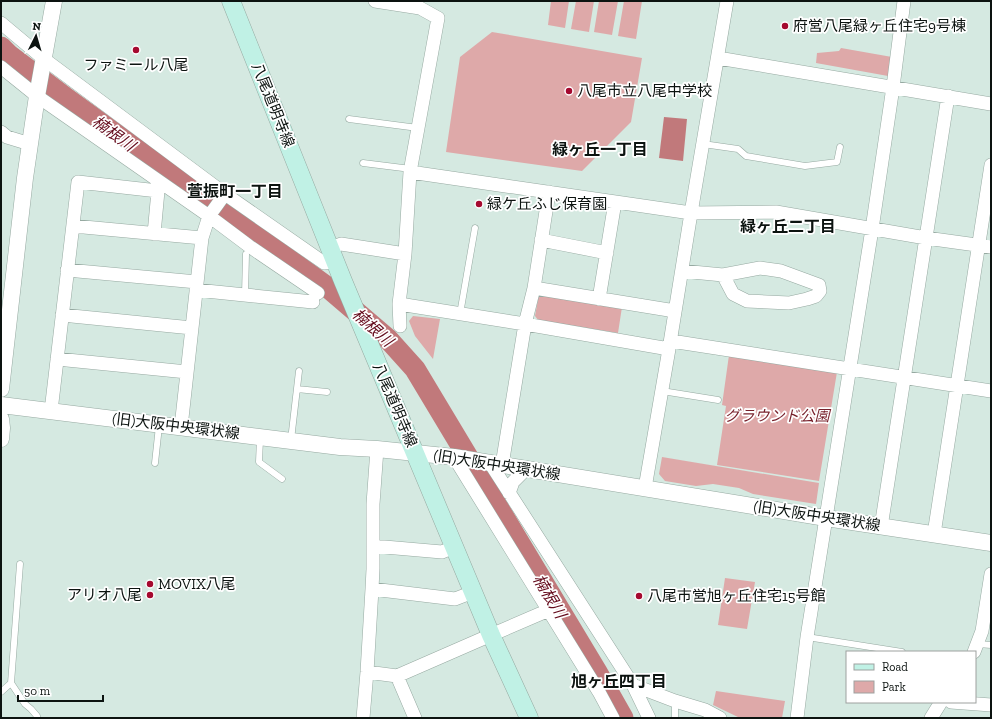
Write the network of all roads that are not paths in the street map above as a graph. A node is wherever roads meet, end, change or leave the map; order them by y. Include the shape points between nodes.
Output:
1 (54, 1) edge
2 (231, 1) edge
3 (375, 1) edge
4 (727, 1) edge
5 (904, 1) edge
6 (419, 5) edge
7 (1, 23) edge
8 (718, 58) junction
9 (43, 62) junction
10 (1, 67) edge
11 (893, 87) junction
12 (37, 94) junction
13 (948, 96) junction
14 (991, 104) edge
15 (349, 119) dead end
16 (418, 128) junction
17 (1, 132) edge
18 (30, 144) junction
19 (703, 144) junction
20 (840, 147) dead end
21 (363, 163) dead end
22 (991, 165) edge
23 (411, 170) junction
24 (549, 192) junction
25 (225, 194) junction
26 (615, 202) junction
27 (691, 213) junction
28 (209, 216) junction
29 (72, 226) junction
30 (475, 228) dead end
31 (872, 229) junction
32 (154, 234) junction
33 (202, 238) junction
34 (926, 238) junction
35 (541, 240) junction
36 (985, 246) edge
37 (607, 252) junction
38 (246, 254) dead end
39 (405, 254) junction
40 (333, 255) junction
41 (67, 270) junction
42 (682, 272) junction
43 (723, 276) junction
44 (197, 286) junction
45 (534, 288) junction
46 (245, 295) junction
47 (6, 297) edge
48 (599, 299) junction
49 (400, 304) junction
50 (675, 310) junction
51 (460, 314) junction
52 (62, 315) junction
53 (525, 324) junction
54 (400, 326) dead end
55 (192, 328) junction
56 (4, 340) edge
57 (670, 345) junction
58 (57, 359) junction
59 (850, 369) junction
60 (299, 370) dead end
61 (187, 372) junction
62 (904, 378) junction
63 (1, 381) edge
64 (957, 386) junction
65 (297, 389) junction
66 (662, 391) junction
67 (991, 391) edge
68 (327, 392) dead end
69 (718, 400) dead end
70 (1, 405) edge
71 (50, 411) junction
72 (1, 419) edge
73 (159, 424) junction
74 (180, 427) junction
75 (260, 437) junction
76 (1, 438) edge
77 (291, 441) junction
78 (377, 449) junction
79 (415, 452) junction
80 (454, 457) junction
81 (155, 463) dead end
82 (496, 464) junction
83 (526, 469) junction
84 (282, 479) dead end
85 (644, 488) junction
86 (509, 493) junction
87 (826, 518) junction
88 (881, 526) junction
89 (934, 534) junction
90 (991, 543) edge
91 (373, 546) junction
92 (454, 546) junction
93 (20, 564) dead end
94 (991, 577) edge
95 (372, 589) junction
96 (473, 592) junction
97 (549, 610) junction
98 (491, 635) junction
99 (807, 637) junction
100 (991, 645) edge
101 (976, 648) edge
102 (896, 651) edge
103 (367, 672) junction
104 (397, 676) junction
105 (11, 683) junction
106 (633, 685) junction
107 (1, 692) edge
108 (675, 701) junction
109 (940, 703) edge
110 (964, 703) edge
111 (991, 705) edge
112 (37, 718) edge
113 (363, 718) edge
114 (415, 718) edge
115 (529, 718) edge
116 (613, 718) edge
117 (649, 718) edge
118 (675, 718) edge
119 (720, 718) edge
120 (797, 718) edge
121 (931, 718) edge

1 - 9 street
2 - 40 main road, 八尾道明寺線
3 - 6 street
4 - 8 street
5 - 11 street
6 - 16 street via 438,18
7 - 9 street
8 - 11 street
8 - 19 street
9 - 12 street
9 - 25 street
10 - 12 street
11 - 13 street
11 - 31 street
12 - 18 street
12 - 28 street
13 - 14 street
13 - 34 street
15 - 16 lane
16 - 23 street
17 - 18 street via 6,137
18 - 47 street
19 - 20 lane via 738,149 746,156 805,166 837,162
19 - 27 street
21 - 23 lane
22 - 36 street
23 - 24 street
23 - 39 street
24 - 26 street
24 - 35 street
25 - 28 street
25 - 40 street via 324,263
26 - 27 street
26 - 37 street
27 - 31 street via 776,212
27 - 42 street
28 - 33 street
28 - 46 street via 316,298
29 - 32 street
29 - 32 street via 78,182 158,191
29 - 41 street
30 - 51 lane
31 - 34 street
31 - 59 street
32 - 33 street
33 - 44 street
34 - 36 street
34 - 62 street
35 - 37 street
35 - 45 street
36 - 64 street
37 - 48 street
38 - 46 lane
39 - 40 street via 342,244
39 - 49 street
40 - 79 main road, 八尾道明寺線
41 - 44 street
41 - 52 street
42 - 43 street
42 - 50 street
43 - 43 street via 733,294 747,301 789,303 816,296 820,291 819,285 781,271 760,268
44 - 46 street
44 - 55 street
45 - 48 street
45 - 53 street
47 - 56 street
48 - 50 street
49 - 51 street
49 - 54 street
50 - 57 street
51 - 53 street
52 - 55 street
52 - 58 street
53 - 57 street
53 - 82 street
55 - 61 street
56 - 63 street
57 - 59 street
57 - 66 street
58 - 61 street
58 - 71 street
59 - 62 street
59 - 87 street
60 - 65 lane
61 - 74 street
62 - 64 street
62 - 88 street
64 - 67 street
64 - 89 street
65 - 68 lane
65 - 77 lane
66 - 69 lane
66 - 85 street
70 - 71 street, (旧)大阪中央環状線
71 - 73 street, (旧)大阪中央環状線
72 - 76 street
73 - 74 street, (旧)大阪中央環状線
73 - 81 lane
74 - 75 street, (旧)大阪中央環状線
75 - 77 street, (旧)大阪中央環状線
75 - 84 lane via 259,462
77 - 78 street, (旧)大阪中央環状線
78 - 79 street, (旧)大阪中央環状線
78 - 91 street
79 - 80 street, (旧)大阪中央環状線
79 - 92 main road, 八尾道明寺線
80 - 82 street, (旧)大阪中央環状線
80 - 97 street
82 - 83 street, (旧)大阪中央環状線
82 - 86 street
83 - 85 street, (旧)大阪中央環状線
83 - 86 street via 513,482
85 - 87 street, (旧)大阪中央環状線
86 - 106 street
87 - 88 street, (旧)大阪中央環状線
87 - 99 street
88 - 89 street, (旧)大阪中央環状線
89 - 90 street, (旧)大阪中央環状線
91 - 92 street via 442,552
91 - 95 street
92 - 96 main road, 八尾道明寺線
93 - 105 lane
94 - 101 street via 982,631
95 - 96 street via 455,599
95 - 103 street
96 - 98 main road, 八尾道明寺線
97 - 98 street
97 - 116 street
98 - 104 street
98 - 115 main road, 八尾道明寺線
99 - 102 lane
99 - 120 street
100 - 101 lane
103 - 104 street
103 - 113 street
104 - 114 street
105 - 107 lane
105 - 112 lane
106 - 108 street
106 - 117 street
108 - 118 lane
108 - 119 street via 706,710
109 - 121 street
110 - 111 street

